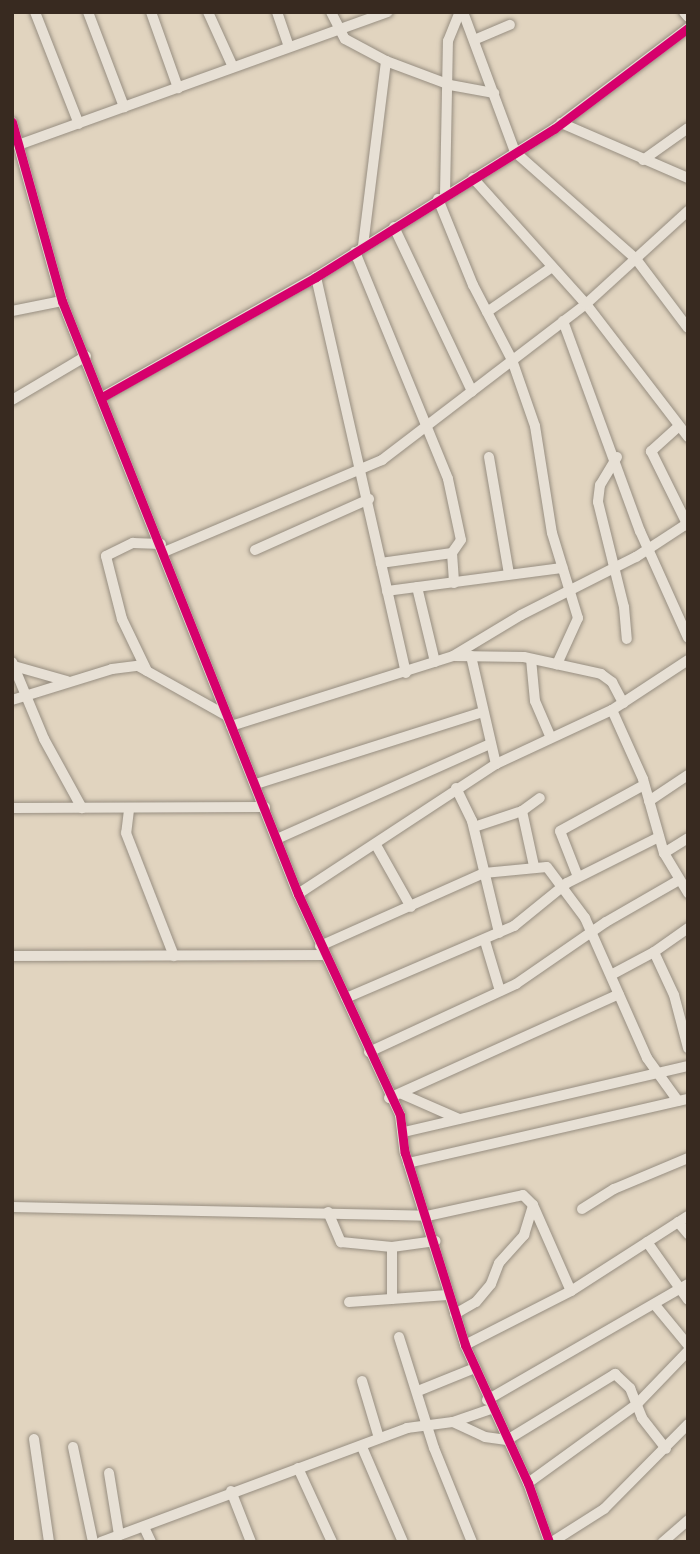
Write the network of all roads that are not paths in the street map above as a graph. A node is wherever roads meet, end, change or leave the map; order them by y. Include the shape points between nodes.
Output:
1 (35, 12) edge
2 (89, 12) edge
3 (151, 12) edge
4 (208, 12) edge
5 (276, 12) edge
6 (331, 12) edge
7 (388, 12) edge
8 (461, 12) edge
9 (684, 12) edge
10 (688, 17) edge
11 (510, 25) dead end
12 (688, 28) edge
13 (338, 30) junction
14 (474, 40) junction
15 (289, 46) junction
16 (386, 61) junction
17 (233, 67) junction
18 (450, 85) junction
19 (178, 88) junction
20 (494, 93) junction
21 (124, 107) junction
22 (12, 122) edge
23 (561, 123) junction
24 (79, 124) junction
25 (688, 128) edge
26 (18, 145) junction
27 (515, 152) junction
28 (643, 160) junction
29 (473, 178) junction
30 (688, 178) edge
31 (441, 197) junction
32 (688, 211) edge
33 (394, 228) junction
34 (359, 249) junction
35 (636, 259) junction
36 (552, 267) junction
37 (316, 277) junction
38 (62, 301) junction
39 (586, 304) junction
40 (12, 311) edge
41 (487, 312) junction
42 (564, 321) junction
43 (687, 323) edge
44 (86, 356) junction
45 (512, 360) junction
46 (472, 391) junction
47 (104, 396) junction
48 (12, 400) edge
49 (679, 426) junction
50 (424, 427) junction
51 (688, 438) edge
52 (489, 457) dead end
53 (617, 457) junction
54 (361, 470) junction
55 (369, 499) junction
56 (687, 524) edge
57 (163, 548) junction
58 (649, 549) junction
59 (255, 550) dead end
60 (452, 553) junction
61 (381, 564) junction
62 (562, 568) junction
63 (613, 570) junction
64 (509, 574) junction
65 (454, 583) junction
66 (417, 587) junction
67 (569, 589) junction
68 (387, 591) junction
69 (688, 638) edge
70 (627, 639) dead end
71 (453, 656) junction
72 (471, 656) junction
73 (531, 659) junction
74 (688, 660) edge
75 (435, 662) junction
76 (557, 663) junction
77 (13, 664) edge
78 (147, 671) junction
79 (405, 673) junction
80 (67, 681) junction
81 (27, 695) junction
82 (12, 700) edge
83 (623, 703) junction
84 (612, 710) junction
85 (483, 712) junction
86 (229, 721) junction
87 (551, 738) junction
88 (490, 744) junction
89 (496, 764) junction
90 (688, 775) edge
91 (256, 784) junction
92 (645, 785) junction
93 (456, 788) junction
94 (540, 798) dead end
95 (649, 801) junction
96 (12, 807) edge
97 (265, 807) junction
98 (82, 808) junction
99 (129, 810) junction
100 (523, 811) junction
101 (474, 827) junction
102 (659, 837) junction
103 (279, 838) junction
104 (688, 838) edge
105 (376, 845) junction
106 (664, 853) junction
107 (534, 866) junction
108 (484, 873) junction
109 (578, 877) junction
110 (679, 880) junction
111 (564, 886) junction
112 (688, 893) edge
113 (298, 894) junction
114 (411, 907) junction
115 (688, 928) edge
116 (592, 932) junction
117 (499, 933) junction
118 (485, 941) junction
119 (323, 951) junction
120 (654, 952) junction
121 (174, 956) junction
122 (12, 957) edge
123 (611, 975) junction
124 (499, 991) junction
125 (619, 993) junction
126 (346, 998) junction
127 (688, 1048) edge
128 (369, 1052) junction
129 (688, 1066) edge
130 (655, 1074) junction
131 (402, 1094) junction
132 (389, 1098) junction
133 (683, 1100) edge
134 (459, 1119) junction
135 (404, 1132) junction
136 (688, 1158) edge
137 (408, 1163) junction
138 (533, 1205) junction
139 (12, 1207) edge
140 (582, 1209) dead end
141 (328, 1212) junction
142 (427, 1216) junction
143 (683, 1219) edge
144 (688, 1234) edge
145 (436, 1241) junction
146 (648, 1242) junction
147 (392, 1247) junction
148 (684, 1287) edge
149 (572, 1291) junction
150 (448, 1295) junction
151 (393, 1299) junction
152 (688, 1300) edge
153 (349, 1302) dead end
154 (656, 1305) junction
155 (455, 1314) junction
156 (399, 1337) dead end
157 (465, 1345) junction
158 (688, 1345) edge
159 (688, 1351) edge
160 (475, 1368) junction
161 (362, 1381) dead end
162 (418, 1391) junction
163 (489, 1404) junction
164 (637, 1404) junction
165 (428, 1422) junction
166 (453, 1422) junction
167 (688, 1424) edge
168 (379, 1438) junction
169 (34, 1439) dead end
170 (507, 1440) junction
171 (73, 1447) dead end
172 (362, 1447) junction
173 (667, 1449) junction
174 (298, 1468) junction
175 (109, 1473) dead end
176 (528, 1483) junction
177 (231, 1491) junction
178 (688, 1520) edge
179 (144, 1527) junction
180 (119, 1535) junction
181 (49, 1542) edge
182 (93, 1542) edge
183 (101, 1542) edge
184 (151, 1542) edge
185 (251, 1542) edge
186 (332, 1542) edge
187 (403, 1542) edge
188 (472, 1542) edge
189 (550, 1542) edge
190 (663, 1542) edge

1 - 24 street
2 - 21 street
3 - 19 street
4 - 17 street
5 - 15 street
6 - 13 street
7 - 13 street
8 - 14 street
8 - 18 street via 449,41
9 - 10 street
11 - 14 street
12 - 23 street
13 - 15 street
13 - 16 street via 349,42
14 - 20 street
15 - 17 street
16 - 18 street
16 - 34 street
17 - 19 street
18 - 20 street
18 - 31 street
19 - 21 street
20 - 27 street
21 - 24 street
22 - 26 street
23 - 27 street
23 - 28 street
24 - 26 street
25 - 28 street
26 - 38 street
27 - 29 street
27 - 35 street
28 - 30 street
29 - 31 street
29 - 36 street
31 - 33 street
31 - 41 street
32 - 35 street
33 - 34 street
33 - 46 street
34 - 37 street
34 - 50 street
35 - 39 street
35 - 43 street
36 - 39 street
36 - 41 street
37 - 47 street
37 - 54 street
38 - 40 street
38 - 44 street
39 - 42 street
39 - 49 street
41 - 45 street
42 - 45 street
42 - 53 street via 589,398
44 - 47 street
44 - 48 street
45 - 46 street
45 - 62 street via 535,426
46 - 50 street
47 - 57 street
49 - 51 street
49 - 56 street via 656,445 652,456
50 - 54 street via 388,456
50 - 60 street via 456,506 461,540
52 - 64 street
53 - 58 street
53 - 63 street via 598,493
54 - 55 street
54 - 57 street
55 - 59 street
55 - 61 street
56 - 58 street
57 - 78 street via 133,543 106,556 122,619
57 - 86 street
58 - 63 street
58 - 69 street
60 - 61 street
60 - 65 street
61 - 68 street
62 - 64 street
62 - 67 street
63 - 67 street
63 - 70 street
64 - 65 street
65 - 66 street
66 - 68 street
66 - 75 street
67 - 71 street
67 - 76 street via 578,618
68 - 79 street
71 - 72 street
71 - 75 street
72 - 73 street
72 - 85 street
73 - 76 street
73 - 87 street via 535,701
74 - 83 street
75 - 79 street
76 - 83 street via 605,676
77 - 80 street
77 - 81 street
78 - 80 street via 128,666
78 - 86 street
79 - 86 street
80 - 81 street
81 - 82 street
81 - 98 street via 44,738
83 - 84 street
84 - 87 street
84 - 92 street
85 - 88 street
85 - 91 street
86 - 91 street
87 - 89 street
88 - 89 street
88 - 103 street
89 - 93 street
90 - 95 street
91 - 97 street
92 - 95 street
92 - 109 street via 560,831
93 - 101 street
93 - 105 street
94 - 100 street
95 - 102 street
96 - 98 street
97 - 99 street
97 - 103 street
98 - 99 street
99 - 121 street via 126,832
100 - 101 street
100 - 107 street
101 - 108 street
102 - 106 street
102 - 109 street
103 - 113 street
104 - 106 street
105 - 113 street
105 - 114 street
106 - 110 street
107 - 108 street
107 - 111 street via 551,869
108 - 114 street
108 - 117 street
109 - 111 street
110 - 112 street
110 - 116 street
111 - 116 street
111 - 117 street via 526,920
113 - 119 street
114 - 119 street
115 - 120 street
116 - 123 street
116 - 124 street
117 - 118 street
118 - 124 street
118 - 126 street
119 - 121 street
119 - 126 street
120 - 123 street
120 - 127 street via 674,995
121 - 122 street
123 - 125 street
124 - 128 street
125 - 130 street
125 - 131 street
126 - 128 street
128 - 132 street
129 - 130 street
130 - 133 street
130 - 134 street
131 - 132 street
131 - 134 street
132 - 135 street
133 - 137 street
134 - 135 street
135 - 137 street
136 - 140 street via 624,1184
137 - 142 street
138 - 142 street via 523,1195 513,1194
138 - 149 street
138 - 155 street via 524,1235 499,1263 491,1283 476,1302
139 - 141 street
141 - 142 street
141 - 147 street via 339,1241
142 - 145 street
143 - 144 street
143 - 146 street
145 - 147 street
145 - 150 street
146 - 148 street
146 - 149 street
147 - 151 street
148 - 152 street
148 - 154 street
149 - 157 street
150 - 151 street
150 - 155 street
151 - 153 street
154 - 158 street
154 - 163 street
155 - 157 street
156 - 162 street
157 - 160 street
159 - 164 street
160 - 162 street
160 - 163 street
161 - 168 street
162 - 165 street
163 - 166 street
163 - 170 street
164 - 170 street via 630,1388 613,1374
164 - 173 street via 645,1423
164 - 176 street
165 - 166 street
165 - 168 street
165 - 188 street
166 - 170 street via 485,1437
167 - 173 street
168 - 172 street
169 - 181 street
170 - 176 street
171 - 182 street
172 - 174 street
172 - 187 street
173 - 189 street via 604,1508
174 - 177 street
174 - 186 street
175 - 180 street
176 - 189 street
177 - 179 street
177 - 185 street
178 - 190 street
179 - 180 street
179 - 184 street
180 - 183 street

